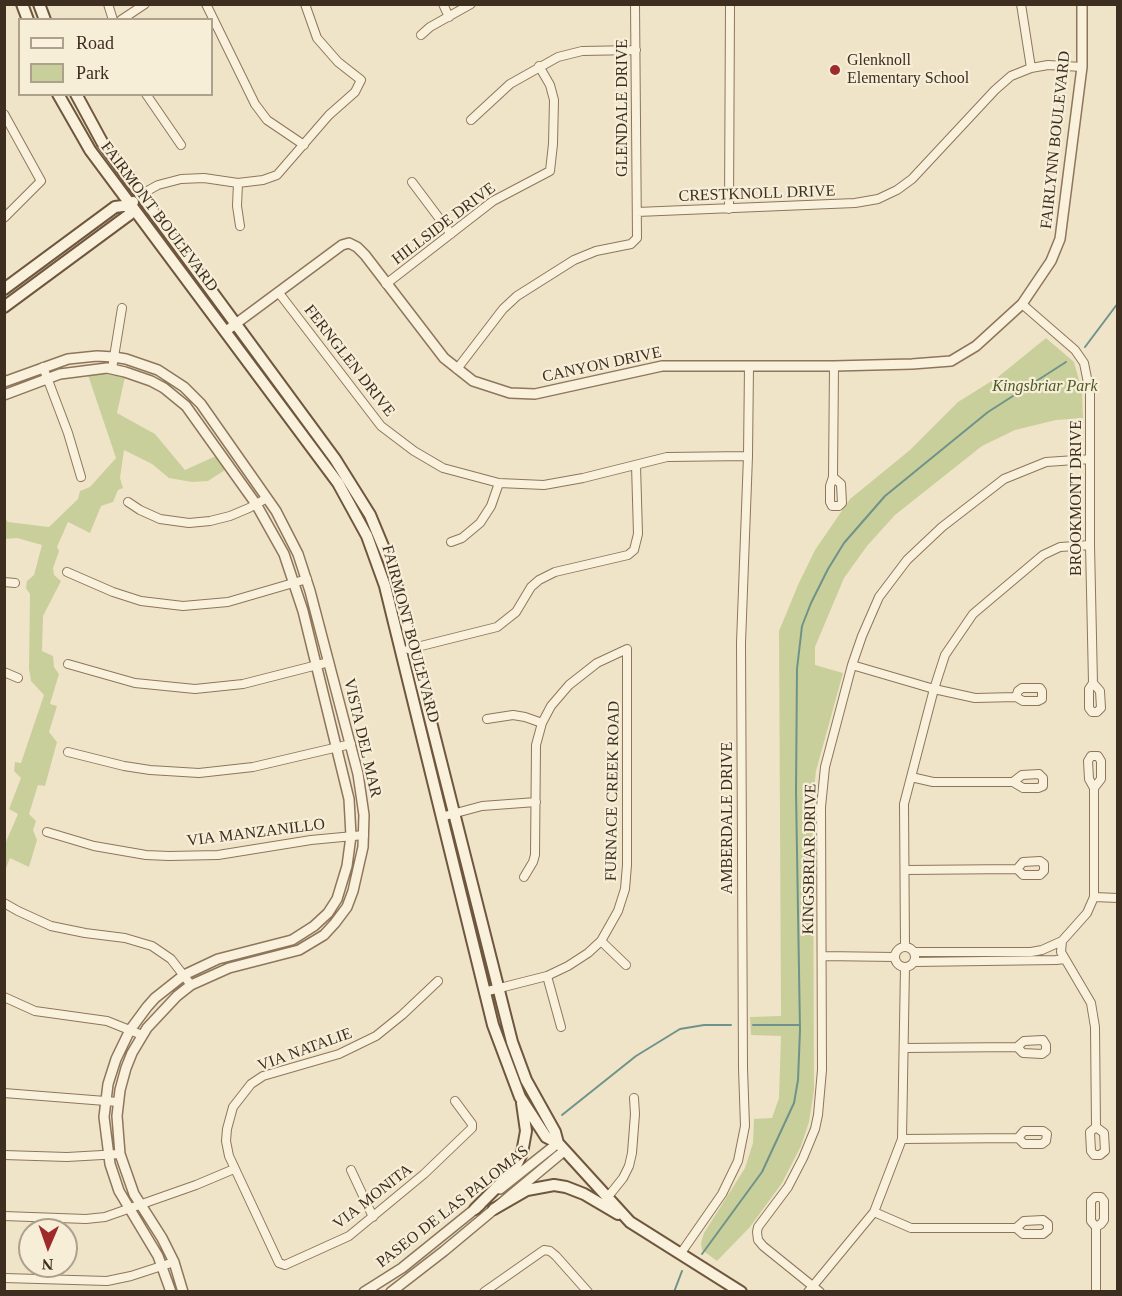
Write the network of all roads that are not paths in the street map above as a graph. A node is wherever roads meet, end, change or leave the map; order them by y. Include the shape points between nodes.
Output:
1 (145, 4) edge
2 (206, 4) edge
3 (305, 4) edge
4 (443, 4) edge
5 (471, 4) edge
6 (635, 4) edge
7 (730, 4) edge
8 (1021, 4) edge
9 (1082, 4) edge
10 (449, 17) junction
11 (124, 18) edge
12 (213, 18) edge
13 (213, 18) edge
14 (221, 35) junction
15 (421, 35) dead end
16 (213, 39) edge
17 (636, 50) junction
18 (539, 66) junction
19 (1082, 67) junction
20 (1031, 68) junction
21 (59, 96) edge
22 (77, 96) edge
23 (147, 96) edge
24 (4, 114) edge
25 (471, 120) dead end
26 (181, 145) dead end
27 (304, 145) junction
28 (412, 182) dead end
29 (238, 183) junction
30 (140, 195) junction
31 (130, 205) junction
32 (729, 209) junction
33 (637, 212) junction
34 (4, 218) edge
35 (240, 226) dead end
36 (451, 234) junction
37 (386, 284) junction
38 (4, 289) edge
39 (279, 293) junction
40 (1022, 304) junction
41 (4, 307) edge
42 (122, 308) dead end
43 (230, 328) junction
44 (114, 357) junction
45 (749, 366) junction
46 (834, 366) junction
47 (43, 367) junction
48 (112, 369) junction
49 (457, 369) junction
50 (48, 378) junction
51 (4, 382) edge
52 (4, 395) edge
53 (748, 456) junction
54 (1090, 459) junction
55 (636, 465) junction
56 (81, 477) dead end
57 (833, 477) dead end
58 (499, 483) junction
59 (267, 498) junction
60 (128, 502) dead end
61 (256, 504) junction
62 (451, 542) dead end
63 (1090, 545) junction
64 (68, 572) dead end
65 (307, 579) junction
66 (4, 582) edge
67 (15, 583) dead end
68 (295, 583) junction
69 (413, 648) junction
70 (401, 650) junction
71 (329, 662) junction
72 (68, 664) dead end
73 (852, 665) junction
74 (317, 666) junction
75 (4, 672) edge
76 (18, 678) dead end
77 (1094, 683) dead end
78 (934, 689) junction
79 (1016, 697) dead end
80 (487, 719) dead end
81 (542, 723) junction
82 (351, 744) junction
83 (338, 748) junction
84 (68, 752) dead end
85 (911, 777) junction
86 (1013, 782) dead end
87 (1094, 788) dead end
88 (536, 802) junction
89 (454, 813) junction
90 (441, 817) junction
91 (47, 832) dead end
92 (364, 835) junction
93 (351, 836) junction
94 (1017, 869) dead end
95 (905, 870) junction
96 (524, 877) dead end
97 (1094, 897) junction
98 (1118, 898) edge
99 (4, 903) edge
100 (601, 941) junction
101 (1062, 942) junction
102 (905, 947) junction
103 (914, 952) junction
104 (822, 956) junction
105 (1011, 956) junction
106 (895, 957) junction
107 (962, 957) junction
108 (1065, 959) junction
109 (914, 962) junction
110 (626, 965) dead end
111 (905, 967) junction
112 (184, 975) junction
113 (547, 976) junction
114 (438, 981) dead end
115 (191, 985) junction
116 (498, 988) junction
117 (484, 992) junction
118 (4, 997) edge
119 (561, 1026) dead end
120 (130, 1030) junction
121 (142, 1035) junction
122 (1017, 1047) dead end
123 (905, 1048) junction
124 (4, 1093) edge
125 (520, 1097) junction
126 (634, 1098) dead end
127 (105, 1101) junction
128 (455, 1101) dead end
129 (118, 1102) junction
130 (1096, 1127) dead end
131 (1018, 1138) dead end
132 (903, 1139) junction
133 (561, 1147) junction
134 (120, 1154) junction
135 (4, 1155) edge
136 (108, 1155) junction
137 (234, 1169) junction
138 (351, 1170) dead end
139 (607, 1198) junction
140 (140, 1205) junction
141 (128, 1209) junction
142 (475, 1209) junction
143 (494, 1209) junction
144 (874, 1212) junction
145 (4, 1216) edge
146 (373, 1217) junction
147 (630, 1222) junction
148 (1096, 1227) dead end
149 (1016, 1228) dead end
150 (681, 1253) junction
151 (174, 1262) junction
152 (162, 1265) junction
153 (4, 1278) edge
154 (814, 1284) junction
155 (171, 1292) edge
156 (183, 1292) edge
157 (364, 1292) edge
158 (391, 1292) edge
159 (484, 1292) edge
160 (588, 1292) edge
161 (741, 1292) edge
162 (808, 1292) edge
163 (820, 1292) edge
164 (1096, 1292) edge

1 - 11 street
2 - 12 street
3 - 27 street via 317,38 338,62 362,80
4 - 10 street
5 - 10 street
6 - 17 street, GLENDALE DRIVE
7 - 32 street
8 - 20 street
9 - 19 street, FAIRLYNN BOULEVARD
10 - 15 street
13 - 14 street
14 - 16 street
14 - 27 street via 267,120
17 - 18 street via 570,53
17 - 33 street, GLENDALE DRIVE
18 - 25 street via 510,84
18 - 36 street, HILLSIDE DRIVE via 554,100 550,171 493,201
19 - 20 street, CRESTKNOLL DRIVE
19 - 40 street, FAIRLYNN BOULEVARD via 1060,239 1051,261
20 - 32 street, CRESTKNOLL DRIVE via 1011,76 994,90 912,179 878,199
21 - 31 main road, FAIRMONT BOULEVARD via 90,150
22 - 30 main road, FAIRMONT BOULEVARD via 102,142
23 - 26 street
24 - 34 street via 41,181
27 - 29 street via 277,175
28 - 36 street
29 - 30 street via 181,179
29 - 35 street
30 - 31 main road
30 - 43 main road, FAIRMONT BOULEVARD
31 - 38 main road via 116,207
31 - 41 main road via 130,214
31 - 43 main road, FAIRMONT BOULEVARD
32 - 33 street, CRESTKNOLL DRIVE
33 - 49 street via 637,238 631,244 574,260 517,296 502,309
36 - 37 street, HILLSIDE DRIVE
37 - 39 street, CANYON DRIVE via 365,255 349,243 342,244
37 - 49 street, CANYON DRIVE via 432,344
39 - 43 street, CANYON DRIVE
39 - 58 street, FERNGLEN DRIVE via 381,426 443,468
40 - 46 street, CANYON DRIVE via 976,346 951,361
40 - 54 street, BROOKMONT DRIVE via 1075,350 1084,363 1090,393
42 - 44 street
43 - 69 main road, FAIRMONT BOULEVARD via 335,459 370,515 392,568
43 - 70 main road, FAIRMONT BOULEVARD via 355,511 375,554
44 - 47 street, VISTA DEL MAR via 81,357
44 - 48 street
44 - 59 street, VISTA DEL MAR via 158,370 193,395
45 - 46 street, CANYON DRIVE
45 - 49 street, CANYON DRIVE via 662,366 535,394 491,388
45 - 53 street, AMBERDALE DRIVE
46 - 57 street
47 - 50 street
47 - 51 street, VISTA DEL MAR
48 - 50 street, VISTA DEL MAR via 75,370
48 - 61 street, VISTA DEL MAR via 151,381 186,406
50 - 52 street, VISTA DEL MAR
50 - 56 street
53 - 55 street, FERNGLEN DRIVE via 667,457
53 - 150 street, AMBERDALE DRIVE via 741,643 745,1125 738,1161 722,1194
54 - 63 street, BROOKMONT DRIVE
54 - 73 street, KINGSBRIAR DRIVE via 1046,462 1004,479 942,527 907,560 879,597
55 - 58 street, FERNGLEN DRIVE via 544,485
55 - 69 street via 638,534 634,550 628,555 555,572 539,580 516,612 496,627
58 - 62 street via 480,523
59 - 61 street
59 - 65 street, VISTA DEL MAR via 289,533
60 - 61 street via 159,519 189,523 230,516
61 - 68 street, VISTA DEL MAR via 278,540
63 - 77 street, BROOKMONT DRIVE
63 - 78 street via 1060,547 1043,555 973,614 945,655
64 - 68 street via 135,599 183,606 228,602
65 - 68 street
65 - 71 street, VISTA DEL MAR
66 - 67 street
68 - 74 street, VISTA DEL MAR
69 - 70 street
69 - 89 main road, FAIRMONT BOULEVARD
70 - 90 main road, FAIRMONT BOULEVARD
71 - 74 street
71 - 82 street, VISTA DEL MAR
72 - 74 street via 135,683 187,689 224,688
73 - 78 street
73 - 104 street, KINGSBRIAR DRIVE via 825,767
74 - 83 street, VISTA DEL MAR
75 - 76 street
78 - 79 street via 975,698
78 - 85 street
80 - 81 street via 513,715
81 - 88 street via 536,745
81 - 100 street, FURNACE CREEK ROAD via 569,685 597,663 627,649 625,890
82 - 83 street
82 - 92 street, VISTA DEL MAR via 362,793
83 - 84 street via 253,767 199,773 133,767
83 - 93 street, VISTA DEL MAR via 349,799
85 - 86 street via 933,782
85 - 95 street via 904,804
87 - 97 street
88 - 89 street via 482,806
88 - 96 street via 535,855
89 - 90 street
89 - 116 main road, FAIRMONT BOULEVARD
90 - 117 main road, FAIRMONT BOULEVARD
91 - 93 street, VIA MANZANILLO via 94,846 169,856 218,855
92 - 93 street, VIA MANZANILLO
92 - 115 street, VISTA DEL MAR via 359,872 347,907 324,936 299,950 229,968
93 - 112 street, VISTA DEL MAR via 339,892 328,913 314,926 292,940 218,958
94 - 95 street
95 - 102 street
97 - 98 street
97 - 101 street via 1087,913
99 - 112 street via 51,926 152,946 171,959
100 - 110 street
100 - 113 street, FURNACE CREEK ROAD via 568,966
101 - 105 street
101 - 108 street
102 - 103 street
102 - 106 street
103 - 107 street
103 - 109 street
104 - 106 street
104 - 154 street, KINGSBRIAR DRIVE via 822,1070 815,1129 788,1187 757,1232 763,1246
105 - 107 street
105 - 108 street
106 - 111 street
107 - 109 street
108 - 130 street via 1091,1003 1095,1027
109 - 111 street
111 - 123 street
112 - 115 street
112 - 120 street, VISTA DEL MAR via 155,998
113 - 116 street, FURNACE CREEK ROAD
113 - 119 street
114 - 137 street, VIA NATALIE via 392,1024 357,1047 277,1071 251,1084 233,1107 227,1129 228,1153
115 - 121 street, VISTA DEL MAR
116 - 117 street, FURNACE CREEK ROAD
116 - 133 main road, FAIRMONT BOULEVARD via 518,1060
117 - 125 main road, FAIRMONT BOULEVARD
118 - 120 street via 35,1011 95,1018
120 - 121 street
120 - 127 street, VISTA DEL MAR via 116,1059
121 - 129 street, VISTA DEL MAR via 126,1068
122 - 123 street
123 - 132 street
124 - 127 street
125 - 133 main road, FAIRMONT BOULEVARD via 546,1137
125 - 142 main road via 526,1131 522,1154 516,1166
126 - 139 street via 629,1166
127 - 129 street
127 - 136 street, VISTA DEL MAR
128 - 146 street, VIA MONITA via 472,1128
129 - 134 street, VISTA DEL MAR
131 - 132 street
132 - 144 street
133 - 139 main road, FAIRMONT BOULEVARD
133 - 142 street, PASEO DE LAS PALOMAS
133 - 143 street, PASEO DE LAS PALOMAS
134 - 136 street
134 - 140 street, VISTA DEL MAR
135 - 136 street
136 - 141 street, VISTA DEL MAR
137 - 140 street
137 - 146 street, VIA MONITA via 279,1263 285,1266 335,1244
138 - 146 street
139 - 147 main road, FAIRMONT BOULEVARD
140 - 141 street
140 - 151 street, VISTA DEL MAR
141 - 145 street via 86,1219
141 - 152 street, VISTA DEL MAR
142 - 157 street, PASEO DE LAS PALOMAS via 402,1268
143 - 147 main road via 527,1190 567,1186
143 - 158 street, PASEO DE LAS PALOMAS
144 - 149 street via 911,1228
144 - 154 street
147 - 150 main road, FAIRMONT BOULEVARD
148 - 164 street
150 - 161 main road, FAIRMONT BOULEVARD
151 - 152 street
151 - 156 street, VISTA DEL MAR
152 - 153 street via 107,1281
152 - 155 street
154 - 162 street
154 - 163 street
159 - 160 street via 544,1250 550,1251

